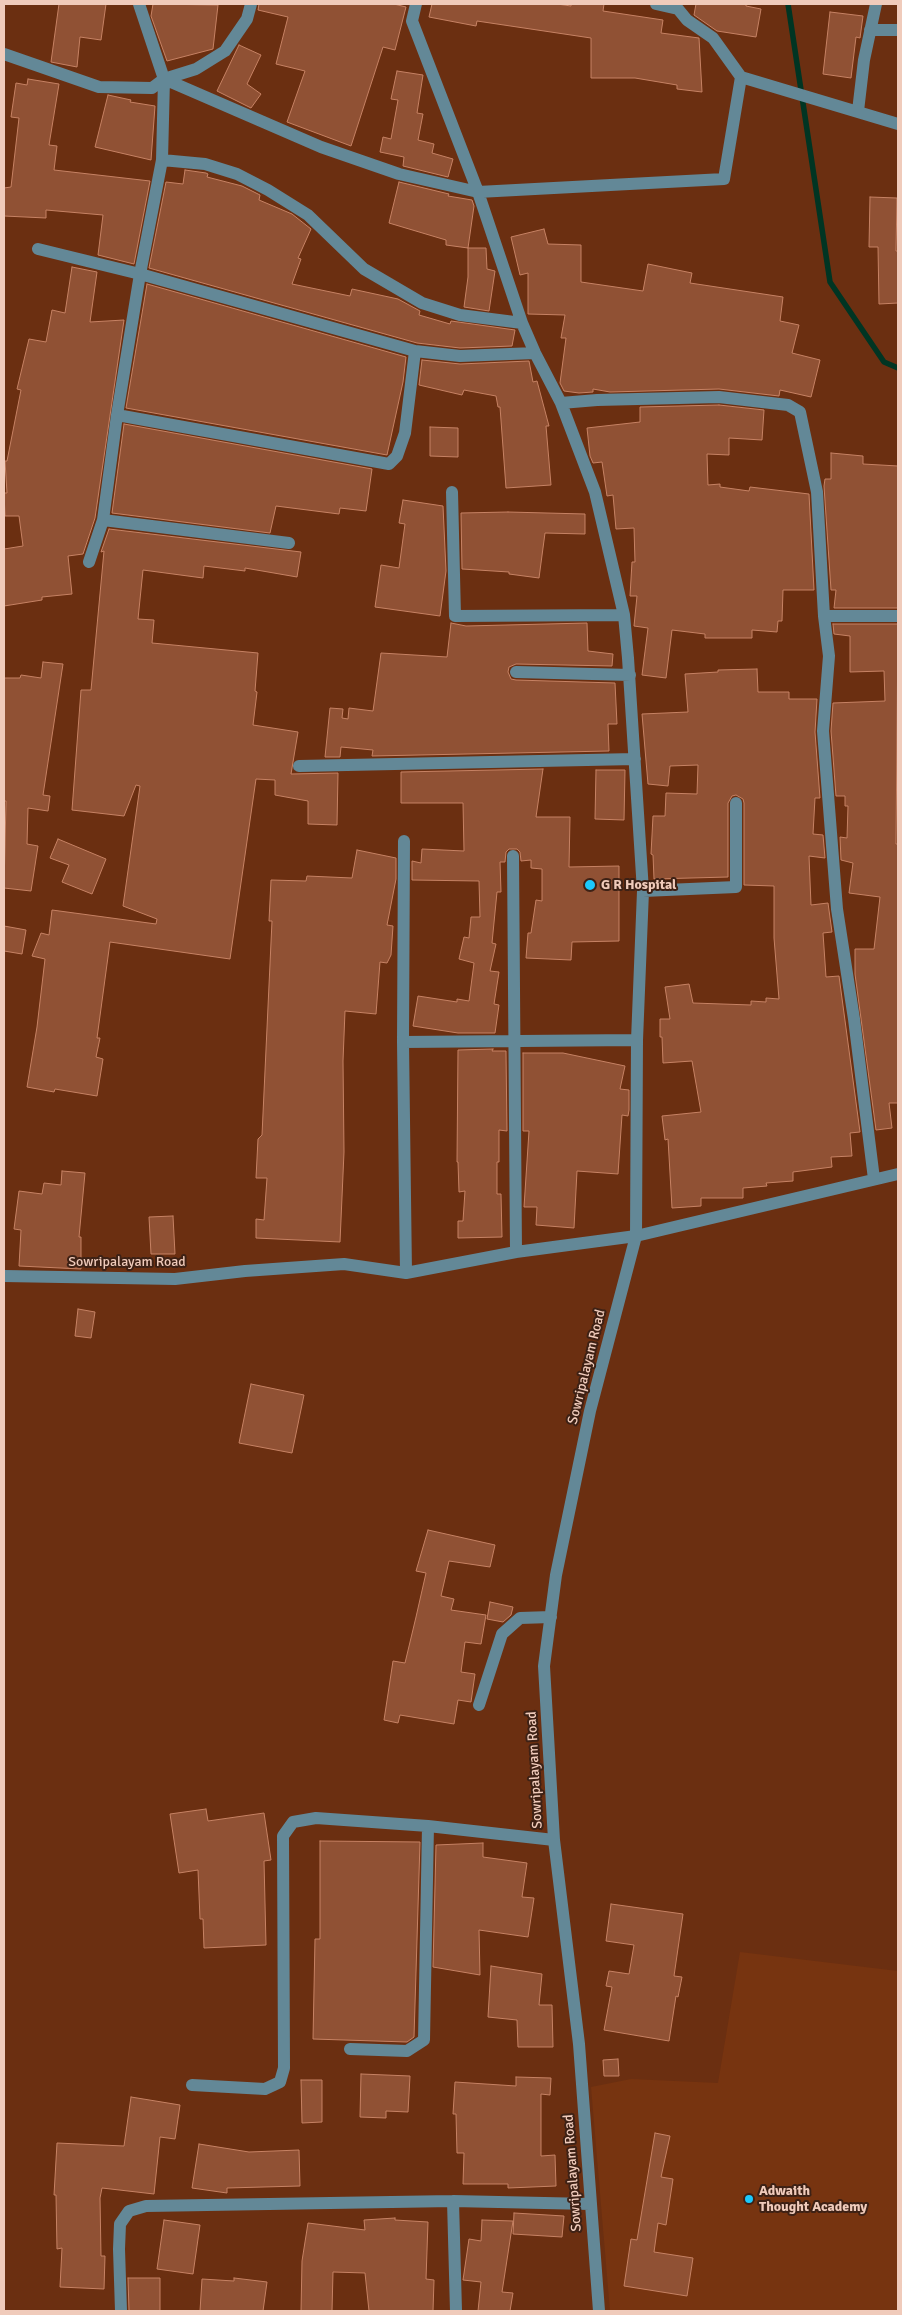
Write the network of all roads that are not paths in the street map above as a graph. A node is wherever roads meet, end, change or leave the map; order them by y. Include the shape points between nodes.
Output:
1 (139, 4) edge
2 (251, 4) edge
3 (416, 4) edge
4 (656, 4) edge
5 (876, 4) edge
6 (678, 6) edge
7 (870, 30) junction
8 (898, 30) edge
9 (4, 54) edge
10 (741, 77) junction
11 (164, 79) junction
12 (858, 111) junction
13 (898, 124) edge
14 (162, 160) junction
15 (478, 192) junction
16 (38, 249) dead end
17 (140, 274) junction
18 (522, 323) junction
19 (416, 351) junction
20 (535, 353) junction
21 (561, 403) junction
22 (117, 415) junction
23 (452, 492) dead end
24 (103, 520) junction
25 (289, 543) dead end
26 (89, 562) dead end
27 (624, 615) junction
28 (824, 616) junction
29 (898, 616) edge
30 (516, 672) dead end
31 (630, 675) junction
32 (635, 759) junction
33 (299, 766) dead end
34 (736, 803) dead end
35 (404, 841) dead end
36 (513, 856) dead end
37 (643, 891) junction
38 (637, 1040) junction
39 (513, 1041) junction
40 (403, 1042) junction
41 (898, 1174) edge
42 (874, 1179) junction
43 (636, 1236) junction
44 (516, 1252) junction
45 (406, 1273) junction
46 (4, 1276) edge
47 (551, 1617) junction
48 (479, 1705) dead end
49 (428, 1826) junction
50 (554, 1840) junction
51 (350, 2049) dead end
52 (192, 2084) dead end
53 (453, 2201) junction
54 (590, 2204) junction
55 (121, 2311) edge
56 (456, 2311) edge
57 (599, 2311) edge

1 - 11 street
2 - 11 street via 247,19 225,51 196,69
3 - 15 street via 412,20
4 - 6 street
5 - 7 street
6 - 10 street via 688,20 712,38
7 - 8 street
7 - 12 street
9 - 11 street via 99,87 152,88
10 - 12 street
10 - 15 street via 724,180
11 - 14 street
11 - 15 street via 329,150 399,174
12 - 13 street
14 - 17 street
14 - 18 street via 205,164 237,174 268,190 308,215 364,269 422,303 460,315
15 - 18 street
16 - 17 street
17 - 19 street
17 - 22 street
18 - 20 street
19 - 20 street via 460,356
19 - 22 street via 405,433 397,456 389,464
20 - 21 street
21 - 27 street via 595,492
21 - 28 street via 719,397 788,404 800,412 817,492
22 - 24 street
23 - 27 street via 455,616
24 - 25 street
24 - 26 street
27 - 31 street
28 - 29 street
28 - 42 street via 829,656 824,731 837,909
30 - 31 street
31 - 32 street
32 - 33 street
32 - 37 street
34 - 37 street via 736,887
35 - 40 street
36 - 39 street
37 - 38 street
38 - 39 street
38 - 43 street
39 - 40 street
39 - 44 street
40 - 45 street
41 - 42 street, Sowripalayam Road
42 - 43 street, Sowripalayam Road
43 - 44 street, Sowripalayam Road
43 - 47 street, Sowripalayam Road via 590,1411 556,1575
44 - 45 street, Sowripalayam Road
45 - 46 street, Sowripalayam Road via 344,1264 175,1279
47 - 48 street via 520,1618 502,1634
47 - 50 street, Sowripalayam Road via 544,1666
49 - 50 street
49 - 51 street via 424,2040 407,2051
49 - 52 street via 316,1818 294,1822 283,1836 284,2068 280,2082 265,2089
50 - 54 street, Sowripalayam Road via 579,2044
53 - 54 street
53 - 55 street via 146,2206 129,2211 120,2224
53 - 56 street
54 - 57 street, Sowripalayam Road

